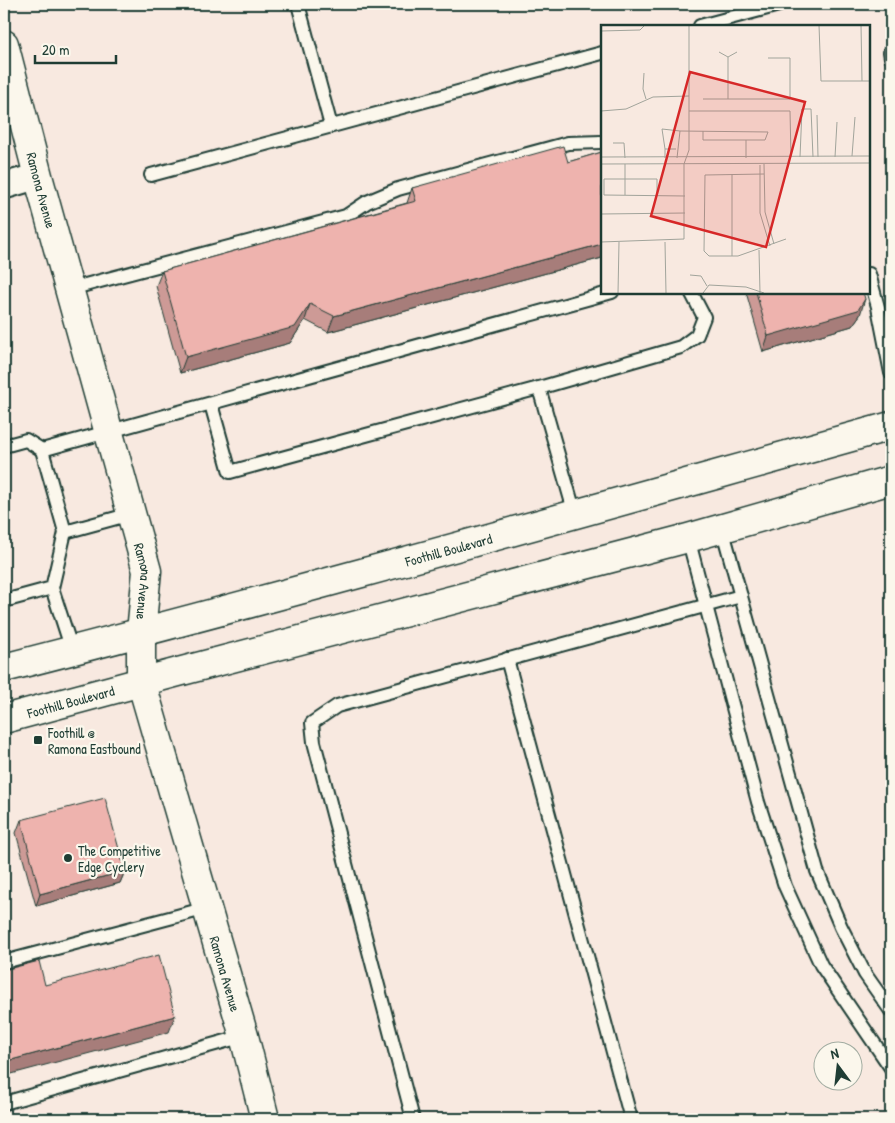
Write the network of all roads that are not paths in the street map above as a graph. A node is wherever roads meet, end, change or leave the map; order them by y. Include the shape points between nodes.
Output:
1 (298, 4) edge
2 (779, 4) edge
3 (704, 25) edge
4 (4, 44) edge
5 (891, 52) edge
6 (601, 53) edge
7 (891, 58) edge
8 (331, 126) junction
9 (601, 142) edge
10 (152, 175) dead end
11 (38, 176) junction
12 (4, 186) edge
13 (870, 278) edge
14 (70, 290) junction
15 (605, 294) edge
16 (692, 294) edge
17 (891, 373) edge
18 (539, 388) junction
19 (212, 404) junction
20 (891, 426) edge
21 (109, 432) junction
22 (4, 446) edge
23 (42, 450) junction
24 (891, 480) edge
25 (131, 514) junction
26 (575, 514) junction
27 (722, 528) junction
28 (65, 532) junction
29 (688, 538) junction
30 (52, 588) junction
31 (741, 596) junction
32 (4, 601) edge
33 (706, 605) junction
34 (141, 632) junction
35 (72, 650) junction
36 (507, 659) junction
37 (4, 668) edge
38 (141, 682) junction
39 (4, 719) edge
40 (207, 908) junction
41 (4, 962) edge
42 (891, 1012) edge
43 (244, 1036) junction
44 (891, 1068) edge
45 (4, 1103) edge
46 (265, 1119) edge
47 (413, 1119) edge
48 (631, 1119) edge

1 - 8 lane
2 - 3 lane
4 - 11 main road, Ramona Avenue
5 - 7 lane
6 - 8 lane
8 - 10 lane
9 - 14 lane via 568,143 398,189 367,202 346,216
11 - 12 street
11 - 14 main road, Ramona Avenue
13 - 17 lane
14 - 21 main road, Ramona Avenue
15 - 19 lane
16 - 18 lane via 704,317 697,334 681,347
18 - 19 lane via 230,472
18 - 26 lane
19 - 21 lane
20 - 26 main road, Foothill Boulevard
21 - 23 lane
21 - 25 main road, Ramona Avenue
22 - 23 lane via 26,440
23 - 28 lane
24 - 27 main road, Foothill Boulevard
25 - 28 lane
25 - 34 main road, Ramona Avenue via 147,571
26 - 34 main road, Foothill Boulevard
27 - 29 main road, Foothill Boulevard
27 - 31 lane
28 - 30 lane
29 - 33 lane
29 - 38 main road, Foothill Boulevard
30 - 32 lane
30 - 35 lane
31 - 33 lane
31 - 42 lane via 817,871 865,974
33 - 36 lane
33 - 44 lane via 758,802 785,886 821,965
34 - 35 main road, Foothill Boulevard
34 - 38 main road, Ramona Avenue
35 - 37 main road, Foothill Boulevard
36 - 47 lane via 337,706 312,723 314,742
36 - 48 lane
38 - 39 main road, Foothill Boulevard
38 - 40 main road, Ramona Avenue
40 - 41 lane
40 - 43 main road, Ramona Avenue
43 - 45 lane
43 - 46 main road, Ramona Avenue

